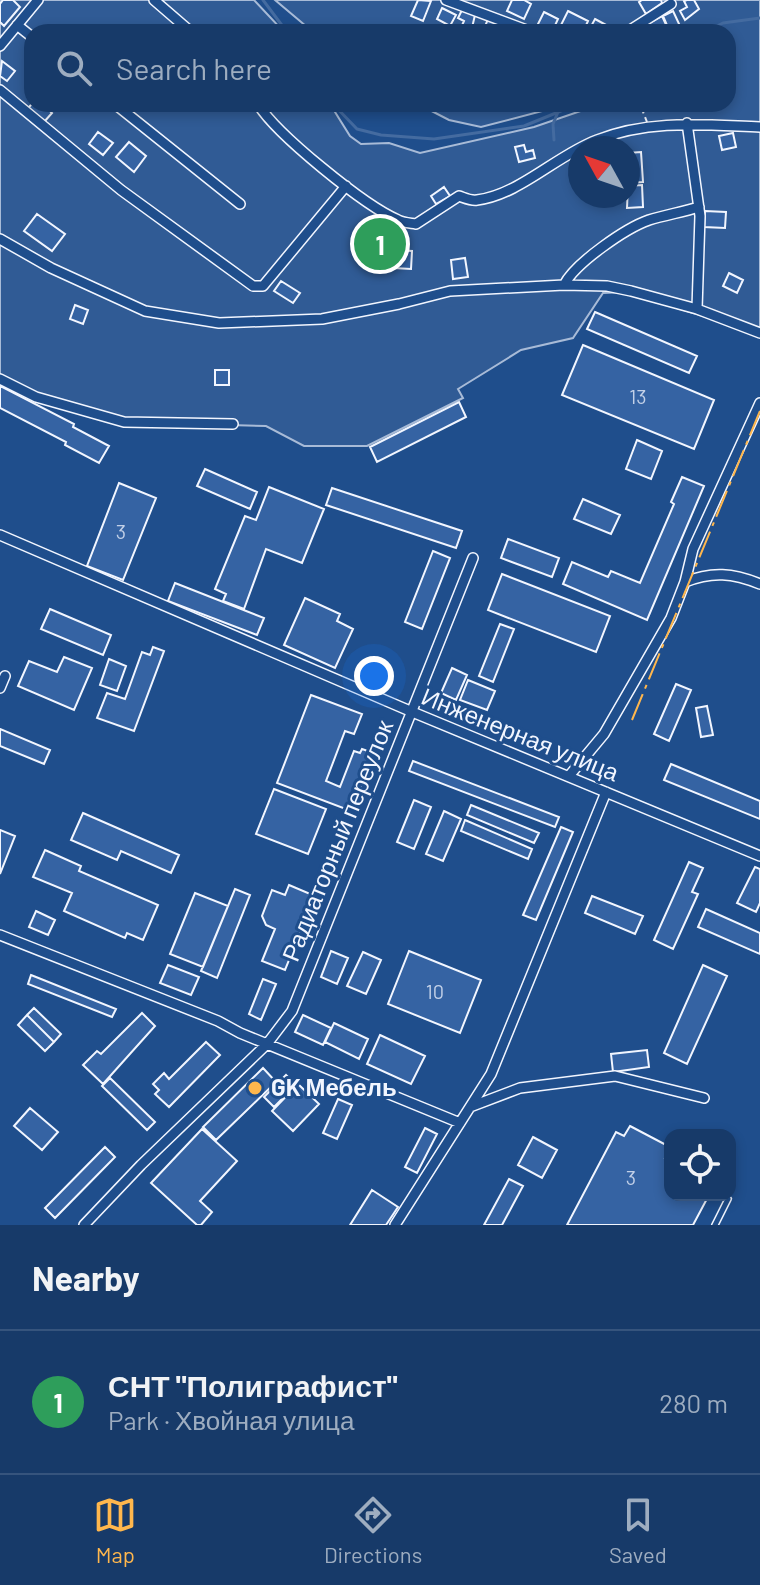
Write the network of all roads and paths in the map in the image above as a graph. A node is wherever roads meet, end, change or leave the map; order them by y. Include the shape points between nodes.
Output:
1 (37, 0) edge
2 (154, 0) edge
3 (446, 0) edge
4 (671, 4) dead end
5 (182, 24) edge
6 (510, 24) edge
7 (640, 24) edge
8 (17, 25) junction
9 (24, 31) edge
10 (0, 46) edge
11 (0, 90) edge
12 (24, 110) edge
13 (27, 112) edge
14 (125, 112) edge
15 (263, 112) edge
16 (687, 123) junction
17 (760, 127) edge
18 (346, 186) junction
19 (240, 204) dead end
20 (699, 207) junction
21 (0, 239) edge
22 (564, 285) junction
23 (697, 309) junction
24 (760, 333) edge
25 (0, 379) edge
26 (760, 403) edge
27 (233, 424) dead end
28 (0, 535) edge
29 (473, 558) dead end
30 (685, 582) junction
31 (760, 584) edge
32 (5, 676) dead end
33 (0, 688) edge
34 (410, 711) junction
35 (569, 776) junction
36 (606, 792) junction
37 (760, 856) edge
38 (0, 935) edge
39 (267, 1044) junction
40 (704, 1098) dead end
41 (470, 1107) junction
42 (460, 1123) junction
43 (727, 1201) edge
44 (84, 1225) edge
45 (395, 1225) edge
46 (715, 1225) edge

1 - 8 street
2 - 5 street
3 - 6 street
4 - 7 street
8 - 9 street
8 - 10 street
11 - 12 street
13 - 18 street via 121,190 253,286 263,286
14 - 19 street
15 - 18 street
16 - 17 street
16 - 18 street via 644,126 598,139 518,185 475,201 459,196 416,224 372,207
16 - 20 street
20 - 22 street via 646,221 582,261
20 - 23 street
21 - 22 street via 145,311 219,323 322,319 450,291
22 - 23 street via 607,286
23 - 24 street
25 - 27 street via 36,397 124,422
26 - 30 street via 693,549
28 - 34 street, Инженерная улица
29 - 34 street, Радиаторный переулок
30 - 31 street via 706,573
30 - 35 street via 671,618 604,734
32 - 33 street
34 - 35 street, Инженерная улица
34 - 39 street, Радиаторный переулок via 292,1011
35 - 36 street, Инженерная улица
36 - 37 street, Инженерная улица
36 - 41 street via 491,1074
38 - 39 street
39 - 42 street
39 - 44 street, Радиаторный переулок
40 - 41 street via 615,1076 520,1088
41 - 42 street
42 - 45 street
43 - 46 lane

